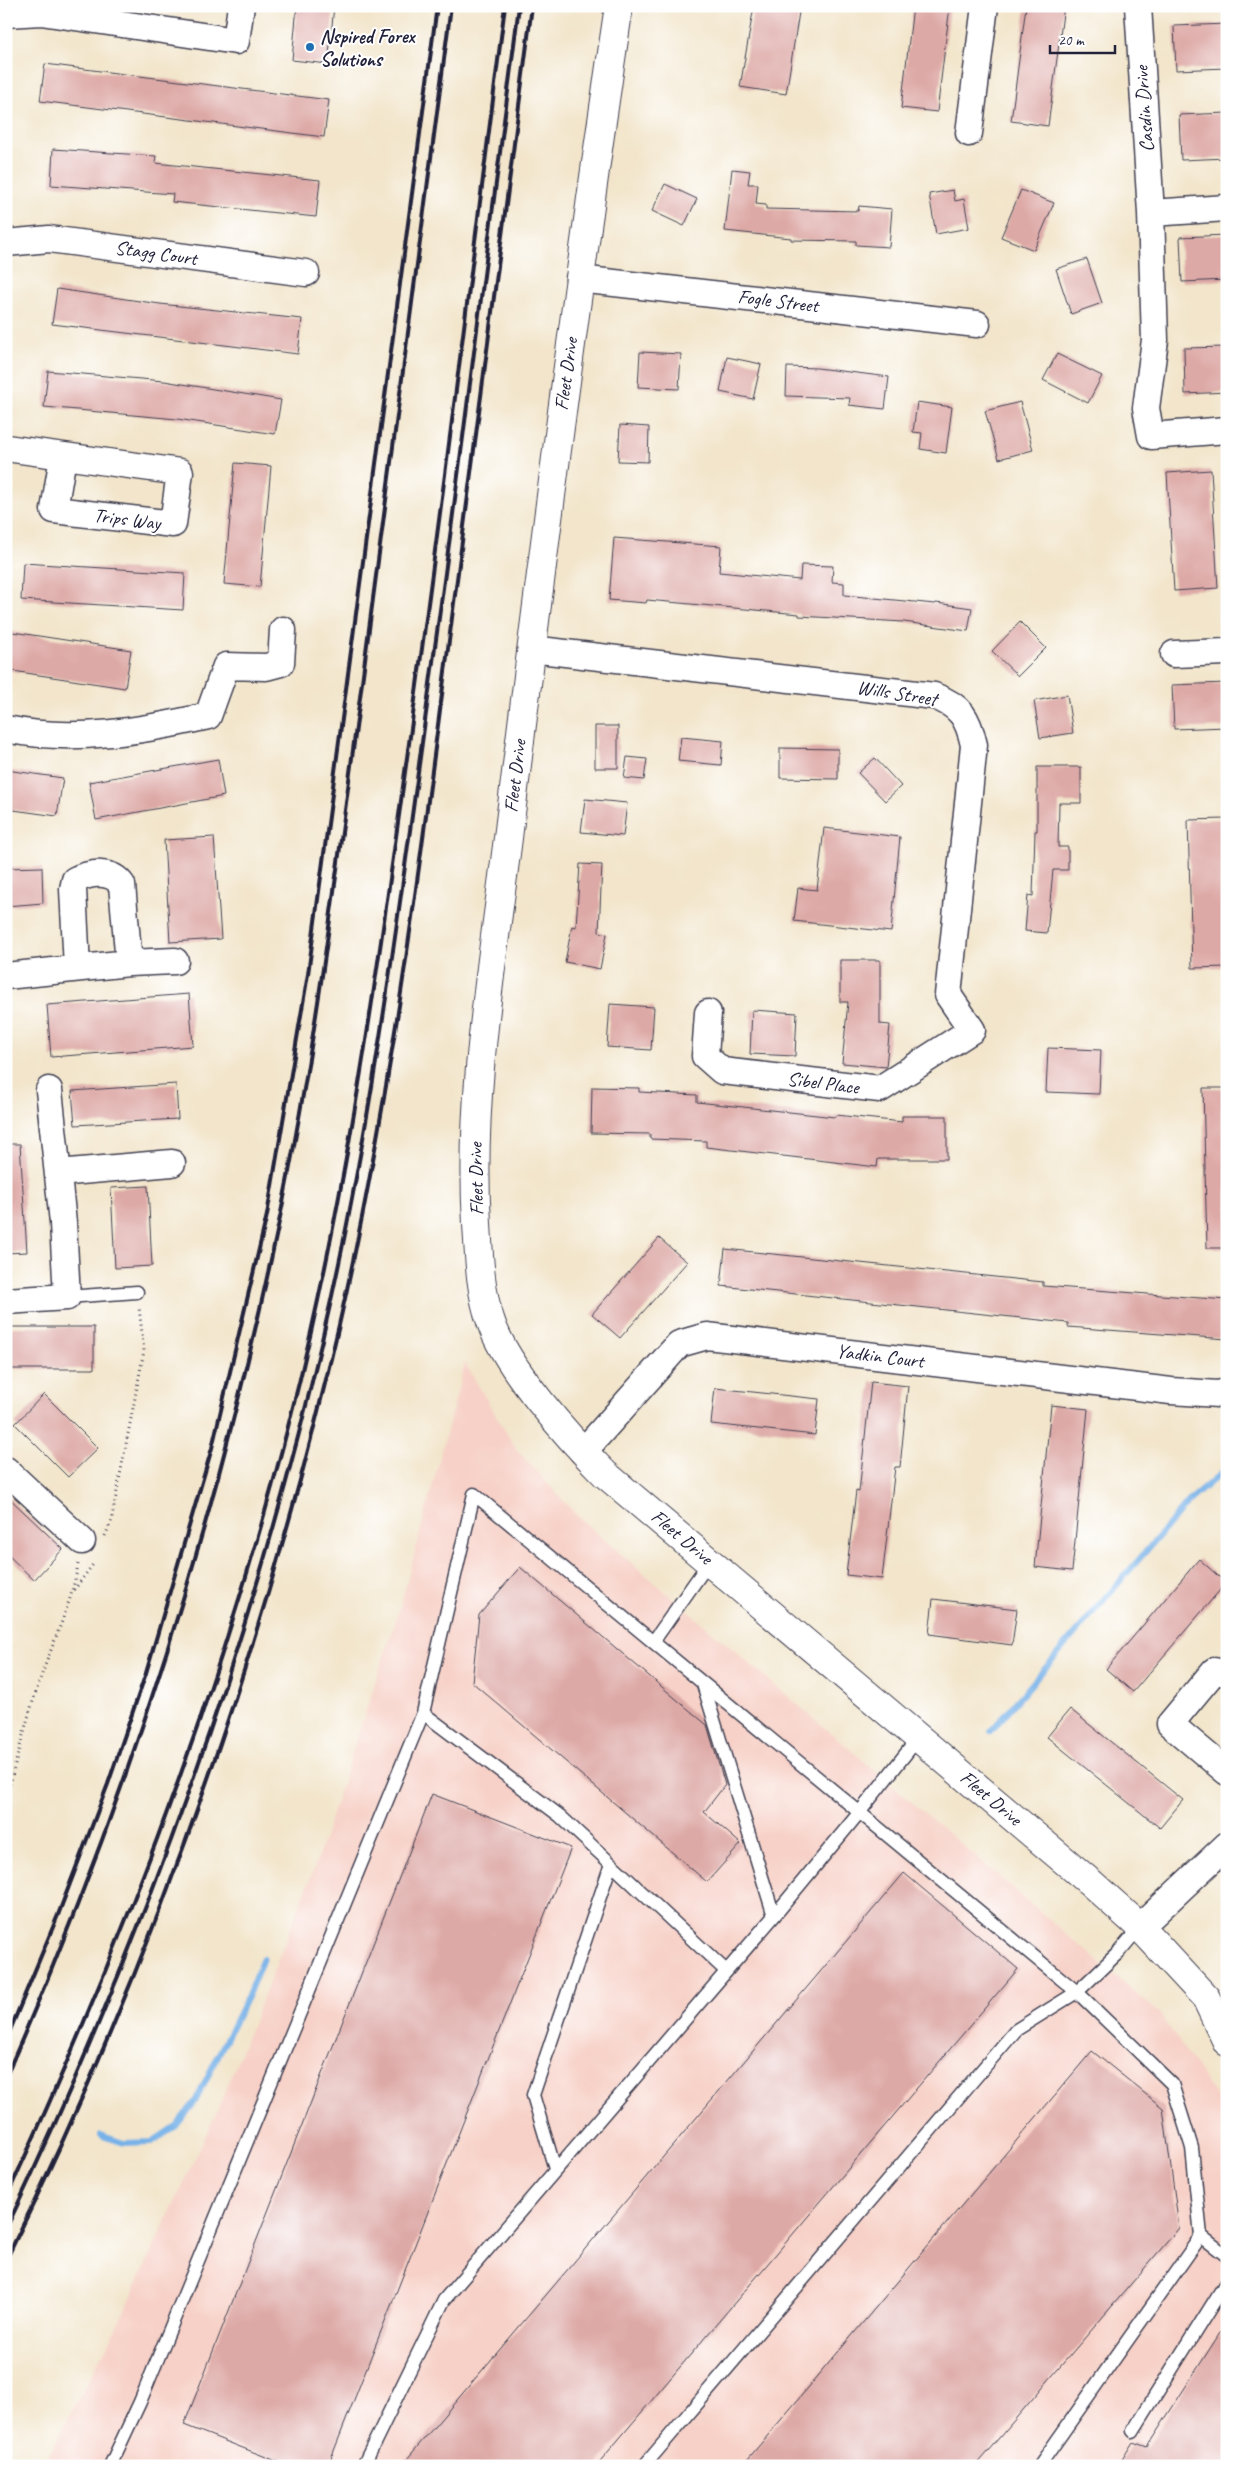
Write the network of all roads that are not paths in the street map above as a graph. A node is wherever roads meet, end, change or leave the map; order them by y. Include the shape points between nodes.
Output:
1 (240, 6) edge
2 (620, 6) edge
3 (985, 6) edge
4 (1138, 6) edge
5 (41, 9) edge
6 (6, 14) edge
7 (969, 133) dead end
8 (1227, 208) edge
9 (1151, 213) junction
10 (6, 243) edge
11 (306, 273) dead end
12 (579, 279) junction
13 (977, 324) dead end
14 (1227, 430) edge
15 (6, 448) edge
16 (63, 457) junction
17 (284, 630) dead end
18 (531, 649) junction
19 (1227, 652) edge
20 (1174, 654) dead end
21 (6, 729) edge
22 (175, 961) dead end
23 (129, 963) junction
24 (77, 968) junction
25 (6, 976) edge
26 (708, 1013) dead end
27 (972, 1030) joint
28 (49, 1090) dead end
29 (172, 1163) dead end
30 (58, 1173) junction
31 (137, 1292) road end
32 (67, 1297) junction
33 (6, 1302) edge
34 (1227, 1392) edge
35 (583, 1452) junction
36 (6, 1470) edge
37 (93, 1549) road end
38 (710, 1561) junction
39 (653, 1642) junction
40 (1227, 1673) edge
41 (703, 1684) junction
42 (423, 1712) junction
43 (919, 1737) junction
44 (1226, 1769) edge
45 (859, 1814) junction
46 (1227, 1845) edge
47 (611, 1864) junction
48 (774, 1916) junction
49 (1140, 1927) junction
50 (725, 1970) junction
51 (1077, 1992) junction
52 (1227, 2042) edge
53 (555, 2169) junction
54 (1201, 2236) junction
55 (1227, 2256) edge
56 (1227, 2281) edge
57 (1133, 2431) dead end
58 (110, 2466) edge
59 (363, 2466) edge
60 (644, 2466) edge
61 (1039, 2466) edge

1 - 5 street via 236,40
2 - 12 street, Fleet Drive
3 - 7 street
4 - 9 street, Casdin Drive
5 - 6 street
8 - 9 street
9 - 14 street, Casdin Drive via 1155,340 1146,408 1152,436
10 - 11 street, Stagg Court via 49,239
12 - 13 street, Fogle Street
12 - 18 street, Fleet Drive
15 - 16 street, Trips Way
16 - 16 street, Trips Way via 54,510 174,524 180,472
17 - 21 street via 281,663 266,667 226,666 208,716 152,729 71,736 29,734
18 - 27 street, Wills Street via 934,696 948,701 970,726 974,745 948,995
18 - 35 street, Fleet Drive via 479,1076 474,1183 485,1298 491,1323 523,1379
19 - 20 street
22 - 23 street
23 - 24 street
23 - 24 street via 122,885 116,876 100,874 82,876 75,880 72,889
24 - 25 street
26 - 27 street, Sibel Place via 705,1056 722,1071 880,1089
28 - 30 street
29 - 30 street
30 - 32 street
31 - 32 lane
32 - 33 street
34 - 35 street, Yadkin Court via 1171,1391 707,1336 678,1344
35 - 38 street, Fleet Drive
36 - 37 street
38 - 39 lane
38 - 43 street, Fleet Drive
39 - 41 lane
39 - 42 lane via 474,1494
40 - 44 street via 1214,1671 1170,1724
41 - 45 lane
41 - 48 lane
42 - 47 lane via 560,1816
42 - 58 lane via 140,2402
43 - 45 lane
43 - 49 street, Fleet Drive
45 - 48 lane
45 - 51 lane
46 - 49 street
47 - 50 lane
47 - 53 lane via 533,2095
48 - 50 lane
49 - 51 lane
49 - 52 street, Fleet Drive via 1206,1998
50 - 53 lane
51 - 54 lane via 1172,2084 1192,2148
51 - 60 lane via 1016,2030
53 - 59 lane via 444,2300
54 - 55 lane
54 - 61 lane
56 - 57 lane

